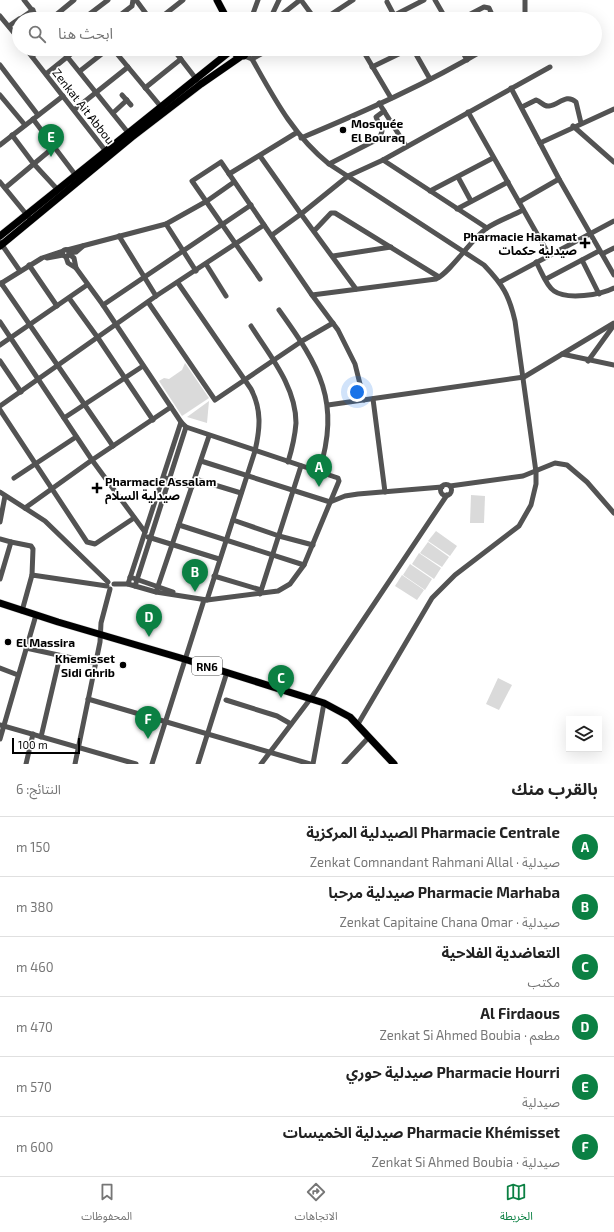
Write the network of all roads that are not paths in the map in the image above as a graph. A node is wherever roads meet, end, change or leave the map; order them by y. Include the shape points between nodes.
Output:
1 (25, 0) edge
2 (74, 0) edge
3 (108, 0) edge
4 (126, 0) edge
5 (183, 0) edge
6 (217, 0) edge
7 (258, 0) edge
8 (279, 0) edge
9 (295, 0) edge
10 (301, 0) edge
11 (353, 0) edge
12 (410, 0) edge
13 (424, 0) edge
14 (435, 0) edge
15 (524, 0) edge
16 (134, 2) edge
17 (387, 2) dead end
18 (292, 6) junction
19 (413, 6) junction
20 (33, 10) joint
21 (30, 12) edge
22 (59, 12) edge
23 (92, 12) edge
24 (123, 12) edge
25 (143, 12) edge
26 (168, 12) edge
27 (223, 12) edge
28 (254, 12) edge
29 (273, 12) edge
30 (285, 12) edge
31 (310, 12) edge
32 (335, 12) edge
33 (392, 12) edge
34 (403, 12) edge
35 (442, 12) edge
36 (474, 12) edge
37 (491, 12) edge
38 (524, 12) edge
39 (0, 16) edge
40 (12, 24) edge
41 (9, 26) junction
42 (12, 30) edge
43 (32, 56) edge
44 (99, 56) edge
45 (119, 56) edge
46 (225, 56) edge
47 (242, 56) joint
48 (257, 56) edge
49 (366, 56) edge
50 (394, 56) edge
51 (417, 56) edge
52 (465, 56) edge
53 (474, 56) edge
54 (67, 57) joint
55 (180, 58) joint
56 (252, 59) junction
57 (467, 60) junction
58 (0, 66) edge
59 (128, 67) junction
60 (372, 67) junction
61 (550, 67) dead end
62 (80, 72) junction
63 (46, 74) junction
64 (430, 80) junction
65 (198, 81) junction
66 (145, 88) junction
67 (510, 88) junction
68 (96, 91) junction
69 (122, 95) dead end
70 (0, 96) edge
71 (63, 96) junction
72 (391, 98) junction
73 (126, 100) junction
74 (379, 103) junction
75 (131, 105) dead end
76 (522, 107) junction
77 (164, 109) junction
78 (614, 109) edge
79 (74, 110) junction
80 (384, 111) junction
81 (468, 112) junction
82 (113, 113) junction
83 (38, 115) junction
84 (33, 119) junction
85 (581, 122) junction
86 (25, 125) junction
87 (573, 126) junction
88 (296, 133) junction
89 (12, 135) junction
90 (130, 135) junction
91 (300, 138) junction
92 (540, 143) junction
93 (0, 145) edge
94 (406, 146) junction
95 (54, 147) junction
96 (108, 153) junction
97 (260, 156) junction
98 (494, 158) junction
99 (613, 159) edge
100 (383, 160) junction
101 (33, 163) junction
102 (329, 164) junction
103 (229, 174) junction
104 (348, 176) junction
105 (78, 177) junction
106 (458, 177) junction
107 (558, 179) junction
108 (0, 182) edge
109 (234, 182) junction
110 (508, 182) junction
111 (5, 188) junction
112 (57, 189) junction
113 (430, 191) junction
114 (206, 201) junction
115 (471, 201) junction
116 (519, 202) junction
117 (251, 205) junction
118 (457, 209) junction
119 (523, 210) junction
120 (301, 214) junction
121 (29, 217) junction
122 (614, 221) edge
123 (166, 224) junction
124 (221, 224) junction
125 (264, 225) junction
126 (487, 228) junction
127 (314, 231) junction
128 (589, 233) junction
129 (272, 235) junction
130 (0, 236) edge
131 (119, 236) junction
132 (1, 244) edge
133 (235, 244) junction
134 (391, 247) junction
135 (614, 248) edge
136 (182, 250) junction
137 (464, 250) junction
138 (601, 252) junction
139 (66, 253) junction
140 (549, 255) junction
141 (333, 256) junction
142 (582, 260) junction
143 (536, 262) junction
144 (206, 264) junction
145 (28, 266) junction
146 (20, 271) junction
147 (196, 271) junction
148 (614, 275) edge
149 (144, 276) junction
150 (439, 277) junction
151 (260, 279) dead end
152 (546, 279) junction
153 (500, 282) junction
154 (0, 283) edge
155 (178, 283) junction
156 (87, 284) junction
157 (614, 288) edge
158 (356, 289) junction
159 (599, 294) junction
160 (312, 295) junction
161 (156, 296) junction
162 (226, 296) dead end
163 (69, 298) junction
164 (148, 302) junction
165 (103, 305) junction
166 (57, 306) junction
167 (279, 310) dead end
168 (0, 322) edge
169 (333, 323) junction
170 (614, 324) edge
171 (29, 325) junction
172 (116, 325) junction
173 (251, 326) dead end
174 (11, 338) junction
175 (98, 338) junction
176 (302, 341) junction
177 (0, 345) edge
178 (562, 354) junction
179 (0, 361) edge
180 (273, 361) junction
181 (588, 361) junction
182 (614, 365) edge
183 (143, 366) junction
184 (57, 367) junction
185 (125, 378) junction
186 (524, 378) junction
187 (39, 380) junction
188 (244, 381) junction
189 (20, 392) junction
190 (373, 399) junction
191 (364, 400) junction
192 (85, 405) junction
193 (328, 405) junction
194 (0, 406) edge
195 (171, 407) junction
196 (0, 410) edge
197 (64, 418) junction
198 (153, 420) junction
199 (181, 422) junction
200 (186, 427) junction
201 (209, 436) junction
202 (76, 437) junction
203 (113, 446) junction
204 (255, 451) junction
205 (92, 460) junction
206 (201, 461) junction
207 (288, 462) junction
208 (35, 464) junction
209 (301, 466) junction
210 (319, 472) junction
211 (536, 472) junction
212 (247, 476) junction
213 (163, 477) junction
214 (14, 478) dead end
215 (169, 479) junction
216 (195, 479) junction
217 (192, 486) junction
218 (450, 486) junction
219 (442, 487) junction
220 (51, 488) junction
221 (293, 490) junction
222 (0, 492) edge
223 (385, 492) junction
224 (241, 493) junction
225 (447, 495) junction
226 (5, 496) junction
227 (330, 502) junction
228 (25, 508) junction
229 (614, 513) edge
230 (134, 518) junction
231 (233, 520) junction
232 (0, 522) edge
233 (179, 525) junction
234 (144, 534) junction
235 (279, 536) junction
236 (150, 538) junction
237 (0, 539) edge
238 (226, 539) junction
239 (11, 542) junction
240 (172, 545) junction
241 (313, 545) junction
242 (273, 555) junction
243 (219, 559) junction
244 (304, 565) junction
245 (32, 574) junction
246 (214, 576) junction
247 (130, 577) junction
248 (0, 579) edge
249 (137, 579) junction
250 (128, 584) junction
251 (109, 586) junction
252 (135, 586) junction
253 (158, 586) junction
254 (156, 592) junction
255 (260, 592) junction
256 (181, 595) junction
257 (205, 600) junction
258 (0, 603) edge
259 (22, 611) junction
260 (36, 615) junction
261 (101, 635) junction
262 (26, 648) junction
263 (60, 656) junction
264 (184, 659) junction
265 (96, 663) junction
266 (0, 668) edge
267 (227, 672) junction
268 (18, 675) junction
269 (311, 698) junction
270 (88, 699) junction
271 (226, 700) dead end
272 (324, 703) junction
273 (166, 721) junction
274 (291, 724) junction
275 (358, 724) junction
276 (1, 725) edge
277 (33, 734) junction
278 (207, 734) junction
279 (41, 737) junction
280 (369, 737) junction
281 (0, 739) edge
282 (78, 748) junction
283 (270, 752) junction
284 (26, 764) edge
285 (75, 764) edge
286 (136, 764) edge
287 (152, 764) edge
288 (198, 764) edge
289 (261, 764) edge
290 (310, 764) edge
291 (313, 764) edge
292 (344, 764) edge
293 (394, 764) edge

1 - 20 street
2 - 22 street
3 - 23 street
4 - 16 street
5 - 26 street
6 - 27 main road
7 - 28 street
8 - 29 street
9 - 18 street
10 - 18 street
10 - 31 street
11 - 32 street
12 - 19 street
13 - 19 street
14 - 35 street
15 - 38 street
16 - 24 street
16 - 25 street
17 - 33 street
18 - 30 street
19 - 34 street
20 - 21 street
36 - 37 street via 484,7 489,8
39 - 41 street
40 - 41 street
41 - 42 street
43 - 63 street, Zenkat Ait Abbou
44 - 62 street
45 - 59 street
46 - 65 main road
47 - 56 street
47 - 65 main road
48 - 56 street
49 - 60 street
50 - 60 street
51 - 64 street
52 - 57 street
53 - 57 street
54 - 62 street
54 - 63 street
55 - 65 street
55 - 66 street
56 - 88 street
57 - 64 street
58 - 83 street
59 - 66 street
59 - 68 street
60 - 72 street
61 - 67 street
62 - 68 street
63 - 71 street, Zenkat Ait Abbou
64 - 72 street
65 - 77 main road
66 - 77 street
67 - 76 street
67 - 81 street
68 - 79 street
68 - 82 street
69 - 73 street
70 - 86 street
71 - 79 street, Zenkat Ait Abbou
71 - 83 street
72 - 74 street
73 - 75 street
73 - 82 street
74 - 80 street
74 - 91 street
76 - 85 street via 536,100 548,106 570,98 576,102
76 - 92 street
77 - 90 main road
78 - 85 street
79 - 96 street, Zenkat Ait Abbou
80 - 94 street
80 - 102 street via 376,117 382,131 380,138
81 - 94 street
81 - 98 street
82 - 90 street
83 - 84 street
84 - 86 street
84 - 95 street
85 - 87 street
86 - 89 street
87 - 92 street
87 - 99 street
88 - 91 street
88 - 97 street
89 - 93 street
89 - 101 street
90 - 96 main road
91 - 102 street
92 - 107 street
94 - 100 street
95 - 101 street
95 - 105 street
96 - 105 main road
97 - 103 street
97 - 120 street
98 - 106 street
98 - 110 street
100 - 104 street
100 - 113 street
101 - 111 street
101 - 112 street
102 - 104 street
103 - 109 street
103 - 114 street via 221,162 193,180
104 - 120 street
104 - 137 street
105 - 112 main road
105 - 121 main road
106 - 113 street
106 - 115 street
107 - 116 street
107 - 128 street
108 - 111 street
109 - 114 street
109 - 117 street
110 - 115 street
110 - 116 street
111 - 121 street
112 - 121 main road
113 - 118 street
114 - 123 street
114 - 124 street
115 - 118 street
116 - 119 street
117 - 124 street
117 - 125 street
118 - 126 street
119 - 126 street
119 - 140 street
120 - 127 street
120 - 129 street
121 - 130 main road
121 - 132 main road
122 - 128 street
123 - 131 street
123 - 136 street
124 - 133 street
124 - 136 street
125 - 129 street
125 - 133 street
126 - 137 street
127 - 134 street via 334,212
127 - 141 street
128 - 138 street
128 - 140 street
129 - 160 street
131 - 139 street via 83,246 76,252
131 - 149 street
132 - 146 street
133 - 144 street
133 - 151 street
134 - 141 street
134 - 150 street
135 - 138 street
136 - 147 street
136 - 149 street
137 - 150 street
137 - 153 street via 484,265
138 - 142 street
138 - 148 street
139 - 145 street via 42,258
139 - 156 street via 74,258 76,268
140 - 143 street
141 - 158 street
142 - 152 street
142 - 159 street
143 - 152 street
143 - 153 street
144 - 147 street
144 - 162 street
145 - 146 street
145 - 166 street
146 - 154 street
147 - 155 street
149 - 161 street
149 - 165 street
150 - 158 street
152 - 159 street via 558,293 590,296
153 - 186 street via 510,300
154 - 171 street
155 - 161 street
155 - 188 street
156 - 163 street
156 - 165 street
157 - 159 street
158 - 160 street
160 - 169 street
161 - 164 street
163 - 166 street
163 - 175 street
164 - 172 street
164 - 188 street via 213,399 217,400
165 - 172 street
166 - 171 street
167 - 176 street
168 - 174 street
169 - 176 street
169 - 191 street via 352,357
170 - 178 street
170 - 181 street
171 - 174 street
171 - 184 street
172 - 175 street
172 - 183 street
173 - 180 street
174 - 177 street
174 - 187 street
175 - 184 street
175 - 185 street
176 - 180 street
176 - 193 street via 322,379
178 - 181 street
178 - 186 street
179 - 189 street
180 - 188 street
180 - 207 street via 290,393 296,422
181 - 182 street
183 - 185 street
183 - 195 street
184 - 187 street
184 - 192 street
185 - 192 street
185 - 198 street
186 - 190 street
186 - 211 street
187 - 189 street
187 - 197 street
188 - 204 street via 257,401 260,416
189 - 194 street
190 - 191 street
190 - 223 street
191 - 193 street
192 - 197 street
192 - 203 street
193 - 210 street via 329,428
195 - 198 street
195 - 199 street
196 - 208 street
197 - 202 street
198 - 203 street
199 - 200 street
199 - 213 street
200 - 201 street
200 - 215 street
201 - 204 street
201 - 206 street
202 - 205 street
202 - 208 street
203 - 205 street
204 - 207 street
204 - 212 street
205 - 220 street
205 - 230 street
206 - 212 street
206 - 216 street
207 - 209 street
208 - 214 street
208 - 220 street
209 - 210 street
209 - 221 street
210 - 227 street via 338,479
211 - 218 street via 514,478
211 - 229 street via 555,463 567,465 587,482
211 - 275 street via 532,505 519,526 455,576 432,598
212 - 221 street
212 - 224 street
213 - 215 street
213 - 234 street
215 - 217 street
215 - 236 street
216 - 217 street
216 - 224 street
217 - 233 street
218 - 219 street
218 - 225 street via 452,491
219 - 223 street
219 - 225 street via 441,492
220 - 228 street
220 - 230 street via 87,542 91,544 95,544
221 - 227 street
221 - 235 street
222 - 226 street
223 - 227 street via 345,496
224 - 231 street
225 - 269 street
226 - 228 street
226 - 232 street
227 - 241 street
228 - 251 street via 52,527
230 - 234 street
231 - 235 street
231 - 238 street
233 - 238 street
233 - 240 street
234 - 236 street
234 - 247 street
235 - 241 street
235 - 242 street
236 - 240 street
236 - 249 street
237 - 239 street
238 - 242 street
238 - 243 street
239 - 245 street via 32,546
239 - 248 street
240 - 243 street
240 - 253 street
241 - 244 street
242 - 244 street
242 - 255 street
243 - 246 street
244 - 255 street via 285,588
245 - 251 street
245 - 259 street
246 - 255 street
246 - 257 street
247 - 249 street
247 - 250 street
249 - 252 street
249 - 253 street
250 - 251 street via 114,584 113,588
250 - 252 street
251 - 261 street
252 - 254 street
253 - 254 street
253 - 256 street
254 - 256 street
255 - 257 street
256 - 257 street
257 - 264 street
258 - 259 main road, RN6
259 - 260 main road, RN6
260 - 261 main road, RN6
260 - 262 street
261 - 264 main road, RN6
261 - 265 street
262 - 263 street
262 - 268 street
263 - 265 street
263 - 279 street
264 - 267 main road, RN6
264 - 273 street
265 - 270 street
266 - 268 street
267 - 269 main road, RN6
267 - 278 street
268 - 276 street
269 - 272 main road, RN6
269 - 274 street
270 - 273 street
270 - 282 street
271 - 274 street via 278,716
272 - 275 main road, RN6 via 346,714
272 - 291 street
273 - 278 street
273 - 287 street
274 - 283 street
275 - 280 main road, RN6
276 - 277 street
276 - 281 street
277 - 279 street
277 - 284 street
278 - 283 street
278 - 288 street
279 - 282 street
280 - 292 street
280 - 293 main road, RN6
282 - 285 street
282 - 286 street
283 - 289 street
283 - 290 street

